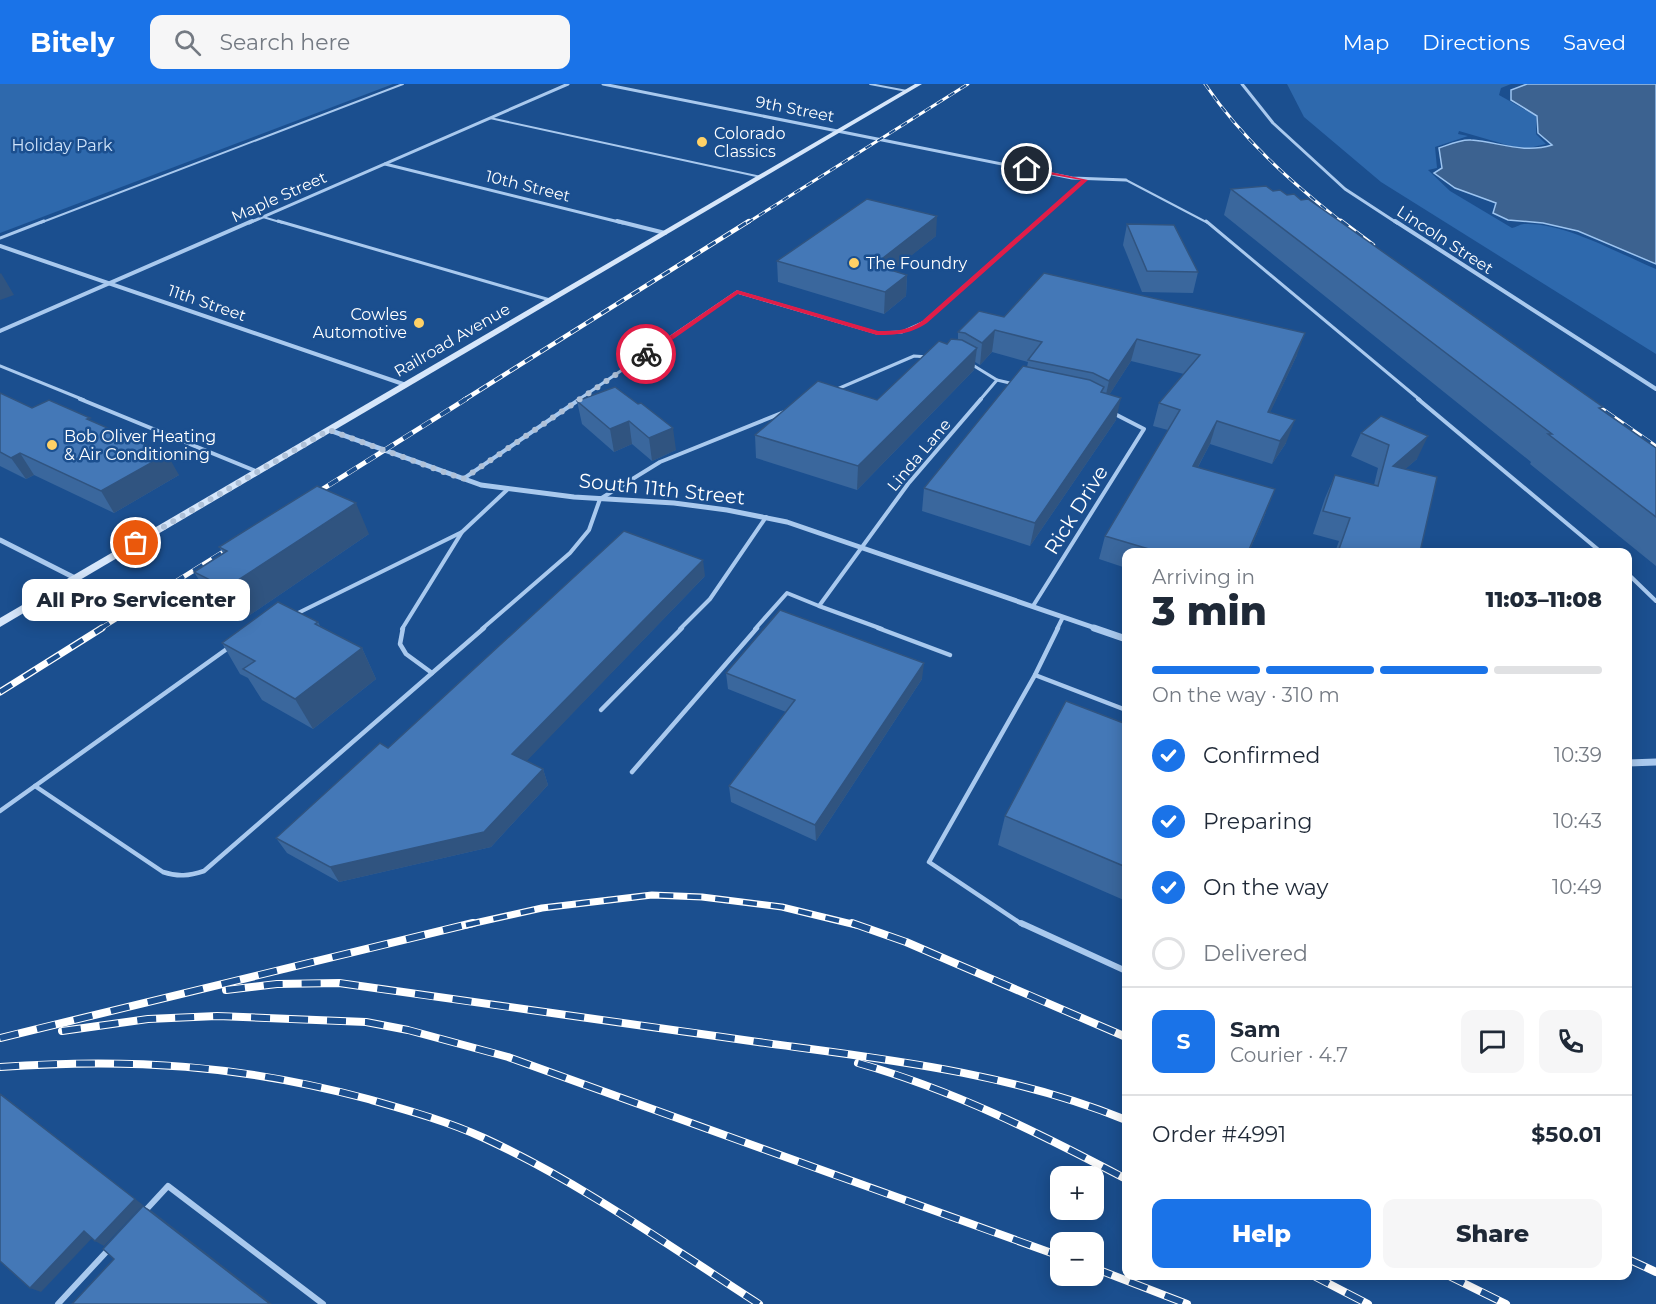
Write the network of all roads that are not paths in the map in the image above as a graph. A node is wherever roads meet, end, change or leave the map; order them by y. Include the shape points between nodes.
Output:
1 (403, 84) edge
2 (568, 84) edge
3 (603, 84) edge
4 (870, 84) edge
5 (919, 84) edge
6 (1242, 84) edge
7 (908, 91) junction
8 (490, 118) junction
9 (840, 130) junction
10 (385, 164) junction
11 (761, 177) junction
12 (1085, 180) junction
13 (1126, 180) joint
14 (263, 217) junction
15 (665, 232) junction
16 (0, 238) edge
17 (0, 246) edge
18 (111, 283) junction
19 (550, 300) junction
20 (0, 331) edge
21 (938, 357) edge
22 (970, 364) edge
23 (0, 366) edge
24 (997, 381) junction
25 (406, 385) junction
26 (1019, 385) edge
27 (1656, 389) edge
28 (834, 391) edge
29 (1104, 408) edge
30 (790, 410) edge
31 (329, 430) junction
32 (258, 471) junction
33 (463, 479) junction
34 (508, 489) junction
35 (600, 499) junction
36 (766, 517) junction
37 (462, 532) junction
38 (0, 540) edge
39 (862, 547) junction
40 (1596, 548) edge
41 (75, 578) junction
42 (1632, 578) edge
43 (1656, 601) edge
44 (819, 606) junction
45 (1033, 606) junction
46 (287, 616) edge
47 (1063, 617) junction
48 (0, 622) edge
49 (1122, 638) edge
50 (234, 643) edge
51 (950, 655) dead end
52 (432, 673) junction
53 (1035, 675) junction
54 (1122, 708) edge
55 (601, 710) dead end
56 (1656, 762) edge
57 (1632, 763) edge
58 (632, 772) dead end
59 (35, 786) junction
60 (0, 811) edge
61 (1122, 969) edge
62 (136, 1220) edge
63 (113, 1245) edge
64 (58, 1304) edge
65 (323, 1304) edge

1 - 16 lane
2 - 8 street, Maple Street
3 - 9 street, 9th Street
4 - 7 lane
5 - 7 main road, Railroad Avenue
6 - 27 street, Lincoln Street via 1273,123 1345,189
7 - 9 main road, Railroad Avenue
8 - 10 street, Maple Street
8 - 11 lane
9 - 11 main road, Railroad Avenue
9 - 12 street, 9th Street
10 - 14 street, Maple Street
10 - 15 street, 10th Street
11 - 15 main road, Railroad Avenue
12 - 13 street, 9th Street
12 - 33 lane via 912,330 877,333 737,292
13 - 40 lane via 1206,221
14 - 18 street, Maple Street
14 - 19 lane
15 - 19 main road, Railroad Avenue
17 - 18 street, 11th Street
18 - 20 street, Maple Street
18 - 25 street, 11th Street
19 - 25 main road, Railroad Avenue
21 - 28 lane via 914,356
22 - 24 lane
23 - 32 lane
24 - 26 lane
24 - 39 lane, Linda Lane via 908,484
25 - 31 main road, Railroad Avenue
29 - 45 lane, Rick Drive via 1144,429
30 - 35 lane via 660,462
31 - 32 main road, Railroad Avenue
31 - 33 street, South 11th Street
32 - 41 main road, Railroad Avenue
33 - 34 street, South 11th Street
34 - 35 street, South 11th Street
34 - 37 lane
35 - 36 street, South 11th Street via 674,503
35 - 52 lane via 582,541
36 - 39 street, South 11th Street
36 - 55 lane via 710,599
37 - 46 lane
37 - 52 lane via 402,629 400,644 406,654
38 - 41 street
39 - 44 lane, Linda Lane
39 - 45 street, South 11th Street
41 - 48 main road, Railroad Avenue
42 - 43 lane
44 - 51 lane
44 - 58 lane via 787,593
45 - 47 street, South 11th Street
47 - 49 street, South 11th Street
47 - 53 lane
50 - 59 lane
52 - 59 lane via 204,871 189,876 163,872
53 - 54 lane
53 - 61 lane via 929,862 1027,927
56 - 57 street
59 - 60 lane
62 - 65 lane via 168,1186
63 - 64 lane

